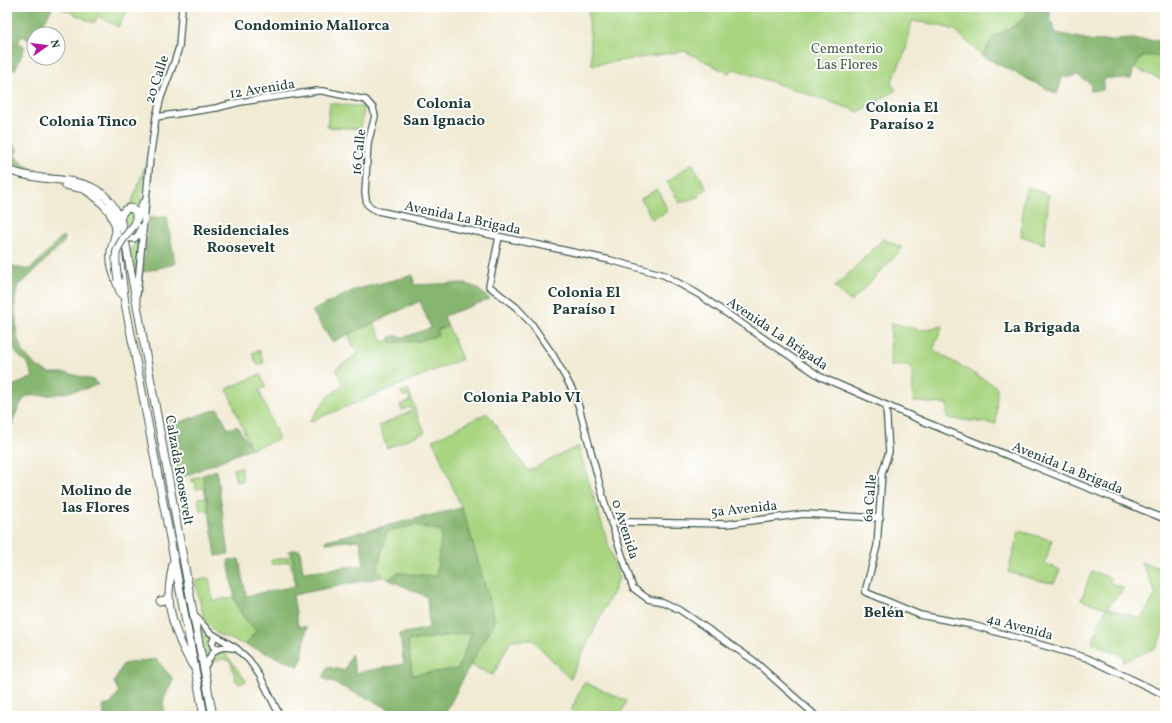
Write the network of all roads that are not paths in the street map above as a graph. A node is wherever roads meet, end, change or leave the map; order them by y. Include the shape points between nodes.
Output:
1 (182, 7) edge
2 (371, 104) joint
3 (156, 117) junction
4 (150, 158) junction
5 (7, 169) edge
6 (7, 174) edge
7 (142, 203) junction
8 (367, 204) joint
9 (120, 220) junction
10 (135, 224) junction
11 (119, 230) junction
12 (499, 237) junction
13 (121, 294) junction
14 (136, 302) junction
15 (125, 303) junction
16 (138, 369) junction
17 (886, 405) junction
18 (165, 460) junction
19 (880, 518) junction
20 (1165, 519) edge
21 (611, 524) junction
22 (174, 555) junction
23 (865, 592) joint
24 (169, 595) junction
25 (160, 601) dead end
26 (193, 612) junction
27 (214, 636) junction
28 (236, 648) junction
29 (217, 649) junction
30 (204, 668) junction
31 (196, 669) junction
32 (1165, 695) edge
33 (204, 716) edge
34 (213, 716) edge
35 (280, 716) edge
36 (816, 716) edge

1 - 3 main road, 20 Calle via 177,53
2 - 3 main road, 12 Avenida via 361,98 317,91
2 - 8 main road, 16 Calle via 375,116 368,144 365,193
3 - 4 main road, 20 Calle
4 - 7 main road, 20 Calle
4 - 14 main road, 20 Calle
5 - 9 highway via 27,176 70,180 88,185 106,197
6 - 11 highway via 25,180 78,187 102,202
7 - 10 highway
7 - 11 main road, 20 Calle via 140,231 137,236 130,239
8 - 12 main road, Avenida La Brigada via 378,211
9 - 10 highway via 123,211 131,208 136,212
9 - 11 highway
10 - 13 highway, bridge via 117,249 115,261
11 - 13 highway via 111,250 111,258
11 - 14 highway, Calzada Roosevelt
11 - 15 highway, Calzada Roosevelt
12 - 17 main road, Avenida La Brigada via 610,260 664,275 694,291 821,377
12 - 21 main road, 0 Avenida via 489,286 516,307 531,323 572,389
13 - 15 highway
14 - 18 highway, Calzada Roosevelt
15 - 16 highway, Calzada Roosevelt
16 - 18 highway via 160,467 163,467
16 - 22 highway, Calzada Roosevelt
17 - 19 main road, 6a Calle via 889,452 882,473
17 - 20 main road, Avenida La Brigada
18 - 26 highway, Calzada Roosevelt
19 - 21 main road, 5a Avenida via 804,514 728,524
19 - 23 main road, 6a Calle via 877,546
21 - 36 main road, 0 Avenida via 633,588 648,599 680,610 753,660
22 - 24 highway
22 - 31 highway, Calzada Roosevelt
23 - 32 main road, 4a Avenida via 920,615 972,625 1087,658
24 - 25 highway via 166,600
24 - 31 highway via 172,616 182,646
26 - 27 main road via 204,628
26 - 30 highway, Calzada Roosevelt
27 - 28 main road
27 - 29 main road via 212,644
28 - 29 main road
28 - 35 main road via 255,668
29 - 30 main road
30 - 34 highway, Calzada Roosevelt
31 - 33 highway, Calzada Roosevelt

